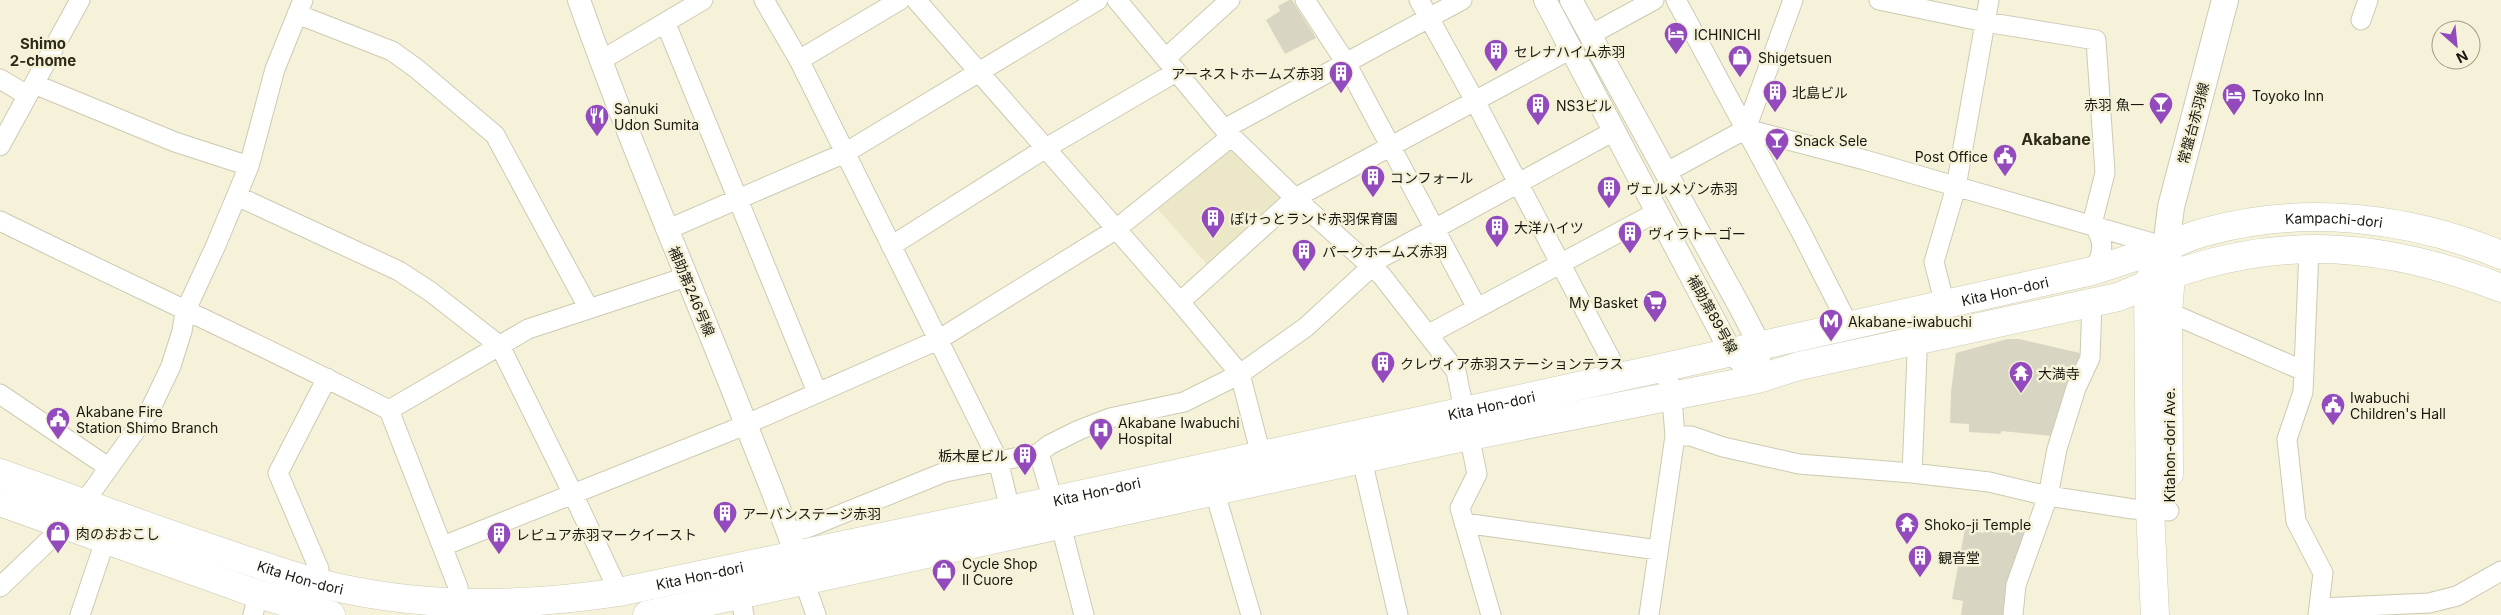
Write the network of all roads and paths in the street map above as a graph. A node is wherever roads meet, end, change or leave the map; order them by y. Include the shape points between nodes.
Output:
1 (80, 0) edge
2 (579, 0) edge
3 (703, 0) edge
4 (764, 0) edge
5 (900, 0) edge
6 (916, 0) edge
7 (1098, 0) edge
8 (1117, 0) edge
9 (1229, 0) edge
10 (1305, 0) edge
11 (1418, 0) edge
12 (1462, 0) edge
13 (1545, 0) edge
14 (1571, 0) edge
15 (1654, 0) edge
16 (1676, 0) edge
17 (1794, 0) edge
18 (1879, 0) edge
19 (1989, 0) edge
20 (2225, 0) edge
21 (2368, 0) edge
22 (300, 7) edge
23 (1428, 18) junction
24 (2361, 20) dead end
25 (1985, 22) junction
26 (666, 24) junction
27 (1590, 35) junction
28 (1570, 49) junction
29 (799, 60) junction
30 (600, 61) junction
31 (1346, 63) junction
32 (1171, 65) junction
33 (980, 71) junction
34 (0, 79) edge
35 (30, 89) junction
36 (1475, 101) junction
37 (1746, 130) junction
38 (1614, 131) junction
39 (1228, 132) junction
40 (0, 146) edge
41 (1390, 147) junction
42 (1046, 148) junction
43 (845, 153) junction
44 (249, 166) junction
45 (1665, 173) junction
46 (1518, 184) junction
47 (1956, 187) junction
48 (237, 196) junction
49 (1295, 198) junction
50 (737, 200) junction
51 (1657, 212) junction
52 (0, 221) edge
53 (2092, 224) junction
54 (1434, 228) junction
55 (666, 230) junction
56 (1115, 230) junction
57 (890, 246) junction
58 (2166, 246) junction
59 (2310, 250) junction
60 (2501, 254) edge
61 (1560, 264) junction
62 (1369, 267) junction
63 (2092, 271) junction
64 (686, 277) junction
65 (2160, 279) junction
66 (2501, 288) edge
67 (1180, 302) junction
68 (2092, 303) junction
69 (1945, 305) junction
70 (1477, 308) junction
71 (589, 309) junction
72 (185, 312) junction
73 (2168, 312) junction
74 (1849, 326) junction
75 (1429, 334) junction
76 (938, 340) junction
77 (1914, 341) junction
78 (500, 346) junction
79 (1760, 346) junction
80 (1731, 352) junction
81 (1652, 370) junction
82 (2304, 371) junction
83 (1240, 374) junction
84 (1620, 377) junction
85 (327, 378) junction
86 (1758, 379) junction
87 (817, 392) junction
88 (0, 394) edge
89 (1673, 397) junction
90 (389, 410) junction
91 (1465, 410) junction
92 (746, 424) junction
93 (1470, 436) junction
94 (1675, 436) junction
95 (1039, 453) junction
96 (1261, 455) junction
97 (998, 460) junction
98 (1362, 460) junction
99 (108, 467) junction
100 (0, 473) edge
101 (1912, 473) junction
102 (1215, 492) junction
103 (573, 494) junction
104 (2048, 496) junction
105 (0, 502) edge
106 (83, 503) junction
107 (1010, 510) junction
108 (2160, 510) junction
109 (1057, 513) junction
110 (1464, 523) junction
111 (64, 526) junction
112 (105, 541) junction
113 (793, 543) junction
114 (443, 546) junction
115 (1658, 550) junction
116 (2501, 571) edge
117 (804, 581) junction
118 (314, 582) junction
119 (0, 587) edge
120 (618, 592) junction
121 (256, 605) edge
122 (742, 605) edge
123 (453, 609) edge
124 (2319, 611) edge
125 (80, 615) edge
126 (332, 615) edge
127 (647, 615) edge
128 (816, 615) edge
129 (1084, 615) edge
130 (1251, 615) edge
131 (1398, 615) edge
132 (1491, 615) edge
133 (1649, 615) edge
134 (2013, 615) edge
135 (2155, 615) edge
136 (2173, 615) edge

1 - 35 street
2 - 30 street, 補助第246号線
3 - 26 street
4 - 29 street
5 - 29 street
6 - 33 street
7 - 33 street
8 - 32 street
9 - 32 street
10 - 31 street
11 - 23 street
12 - 23 street
13 - 28 street, 補助第89号線
14 - 27 street, 補助第89号線
15 - 27 street
16 - 37 street
17 - 37 street
18 - 25 street
19 - 25 street
20 - 58 main road, 常盤台赤羽線 via 2171,207
21 - 24 street
22 - 44 street via 275,69
22 - 71 street via 392,51 495,135
23 - 31 street
23 - 36 street
25 - 47 street
25 - 53 street via 2096,40 2105,174
26 - 30 street
26 - 50 street
27 - 45 street, 補助第89号線
28 - 36 street
28 - 38 street, 補助第89号線
29 - 43 street
30 - 55 street, 補助第246号線
31 - 39 street
31 - 41 street
32 - 39 street
32 - 42 street
33 - 42 street
33 - 43 street
34 - 35 street
35 - 40 street
35 - 44 street
36 - 41 street
36 - 46 street
37 - 45 street
37 - 47 street
37 - 74 street
38 - 46 street
38 - 51 street, 補助第89号線
39 - 49 street
39 - 56 street
41 - 49 street
41 - 54 street
42 - 56 street
42 - 57 street
43 - 50 street
43 - 57 street
44 - 48 street
45 - 79 street, 補助第89号線
46 - 54 street
46 - 61 street
47 - 53 street
47 - 69 street via 1934,262
48 - 72 street
48 - 78 street via 399,271 432,292
49 - 62 street
49 - 67 street
50 - 55 street
50 - 87 street
51 - 61 street
51 - 80 street, 補助第89号線
52 - 72 street
53 - 58 street
53 - 63 street via 2102,243 2100,258
54 - 62 street
54 - 70 street
55 - 64 street, 補助第246号線
56 - 67 street
56 - 76 street
57 - 76 street
58 - 60 main road, Kampachi-dori via 2240,224 2307,217 2390,222
58 - 63 main road, Kita Hon-dori
58 - 65 main road
59 - 65 main road, Kampachi-dori via 2206,263
59 - 66 main road, Kampachi-dori via 2345,249 2423,261
59 - 82 street
61 - 70 street
61 - 84 street
62 - 75 street via 1382,276
62 - 83 street via 1306,328
63 - 69 main road, Kita Hon-dori
64 - 71 street
64 - 92 street, 補助第246号線
65 - 68 main road, Kita Hon-dori via 2118,297
65 - 73 main road, Kitahon-dori Ave.
65 - 108 main road, Kitahon-dori Ave.
67 - 83 street
68 - 77 main road, Kita Hon-dori
68 - 104 street via 2090,358 2076,388 2057,449
69 - 74 main road, Kita Hon-dori
70 - 75 street
71 - 78 street via 528,329
72 - 85 street via 239,334
72 - 99 street via 170,366 150,410
73 - 82 street
73 - 108 main road, Kitahon-dori Ave.
74 - 79 main road, Kita Hon-dori
75 - 91 street via 1456,371
76 - 87 street
76 - 97 street
77 - 86 main road, Kita Hon-dori via 1799,366
77 - 101 street via 1917,355
78 - 90 street
78 - 103 street
79 - 80 main road, Kita Hon-dori
79 - 86 street, 補助第89号線
80 - 81 main road, Kita Hon-dori
80 - 86 street, 補助第89号線
81 - 84 main road, Kita Hon-dori
81 - 89 street via 1664,376
82 - 124 street via 2303,392 2287,439 2296,521 2323,572
83 - 95 street via 1184,402 1110,418 1079,430
83 - 96 street
84 - 91 main road, Kita Hon-dori
85 - 90 street
85 - 118 street via 278,473 319,568
86 - 89 main road, Kita Hon-dori
87 - 92 street
88 - 99 street
89 - 93 main road, Kita Hon-dori
89 - 94 street
90 - 114 street
91 - 93 street
91 - 96 main road, Kita Hon-dori
92 - 103 street
92 - 113 street, 補助第246号線
93 - 98 main road, Kita Hon-dori
93 - 110 street via 1477,474 1460,508
94 - 101 street via 1691,436 1799,464
94 - 115 street
95 - 97 street
95 - 109 street
96 - 109 main road, Kita Hon-dori
97 - 107 street
97 - 113 street via 945,472 807,528
98 - 102 main road, Kita Hon-dori
98 - 131 street
99 - 106 street
100 - 106 main road, Kita Hon-dori
101 - 104 street via 1989,482
102 - 109 main road, Kita Hon-dori
102 - 130 street
103 - 114 street
103 - 120 street
104 - 108 street
104 - 134 street via 2016,584
105 - 111 main road, Kita Hon-dori
106 - 111 street
106 - 118 main road, Kita Hon-dori
107 - 109 main road, Kita Hon-dori
107 - 113 main road, Kita Hon-dori
108 - 135 main road, Kitahon-dori Ave.
108 - 136 main road, Kitahon-dori Ave.
109 - 117 main road, Kita Hon-dori
109 - 129 street
110 - 115 street
110 - 132 street
111 - 112 main road, Kita Hon-dori
111 - 119 street
112 - 121 main road, Kita Hon-dori
112 - 125 street
113 - 117 street, 補助第246号線
113 - 120 main road, Kita Hon-dori
114 - 123 street via 458,587
115 - 133 street
116 - 124 street via 2457,596 2428,603
117 - 122 main road, Kita Hon-dori
117 - 128 street
118 - 123 main road, Kita Hon-dori
120 - 123 main road, Kita Hon-dori via 575,599
121 - 126 main road, Kita Hon-dori
122 - 127 main road, Kita Hon-dori

